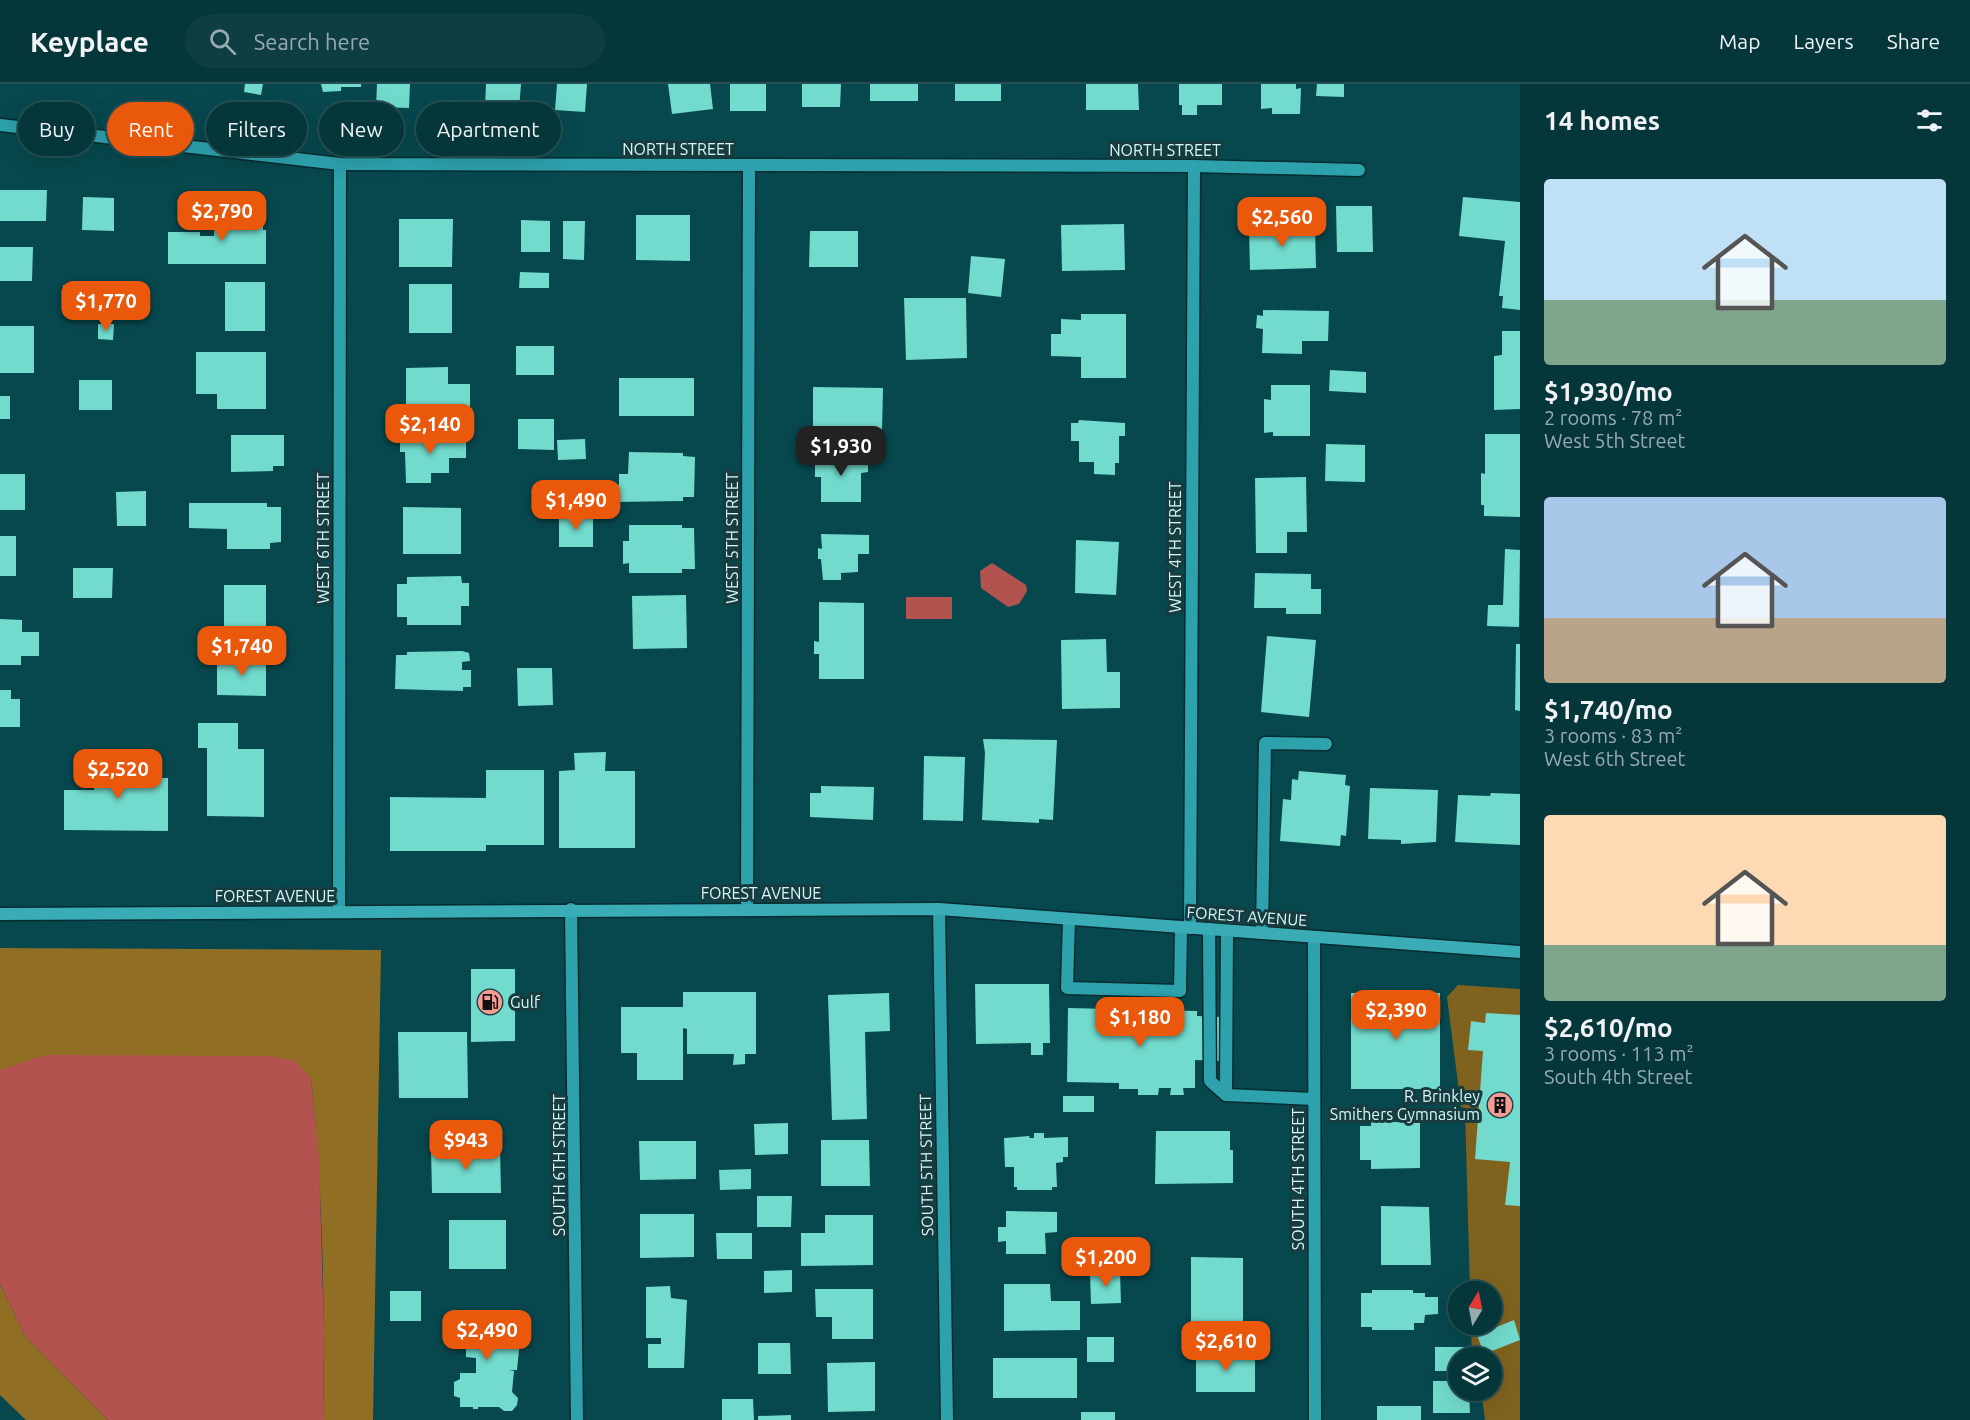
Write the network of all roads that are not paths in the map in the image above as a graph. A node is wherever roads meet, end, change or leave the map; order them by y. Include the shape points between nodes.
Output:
1 (0, 125) edge
2 (340, 164) junction
3 (749, 166) junction
4 (1194, 166) junction
5 (1359, 170) dead end
6 (1326, 744) dead end
7 (572, 909) junction
8 (939, 909) junction
9 (747, 910) junction
10 (339, 912) junction
11 (0, 914) edge
12 (1069, 919) junction
13 (1186, 928) junction
14 (1209, 929) junction
15 (1227, 931) junction
16 (1262, 933) junction
17 (1314, 938) junction
18 (1520, 952) edge
19 (1226, 1095) junction
20 (1314, 1099) junction
21 (577, 1420) edge
22 (947, 1420) edge
23 (1315, 1420) edge

1 - 2 street, NORTH STREET
2 - 3 street, NORTH STREET
2 - 10 street, WEST 6TH STREET
3 - 4 street, NORTH STREET
3 - 9 street, WEST 5TH STREET
4 - 5 street, NORTH STREET
4 - 13 street, WEST 4TH STREET
6 - 16 street via 1265,743
7 - 9 main road, FOREST AVENUE
7 - 10 main road, FOREST AVENUE
7 - 21 street, SOUTH 6TH STREET
8 - 9 main road, FOREST AVENUE
8 - 12 main road, FOREST AVENUE
8 - 22 street, SOUTH 5TH STREET
10 - 11 main road, FOREST AVENUE
12 - 13 main road, FOREST AVENUE
12 - 13 street, WEST 4TH STREET via 1067,988 1180,991
13 - 14 main road, FOREST AVENUE
14 - 15 main road, FOREST AVENUE
14 - 19 street via 1210,1081
15 - 16 main road, FOREST AVENUE
15 - 19 street
16 - 17 main road, FOREST AVENUE
17 - 18 main road, FOREST AVENUE
17 - 20 street, SOUTH 4TH STREET
19 - 20 street
20 - 23 street, SOUTH 4TH STREET

